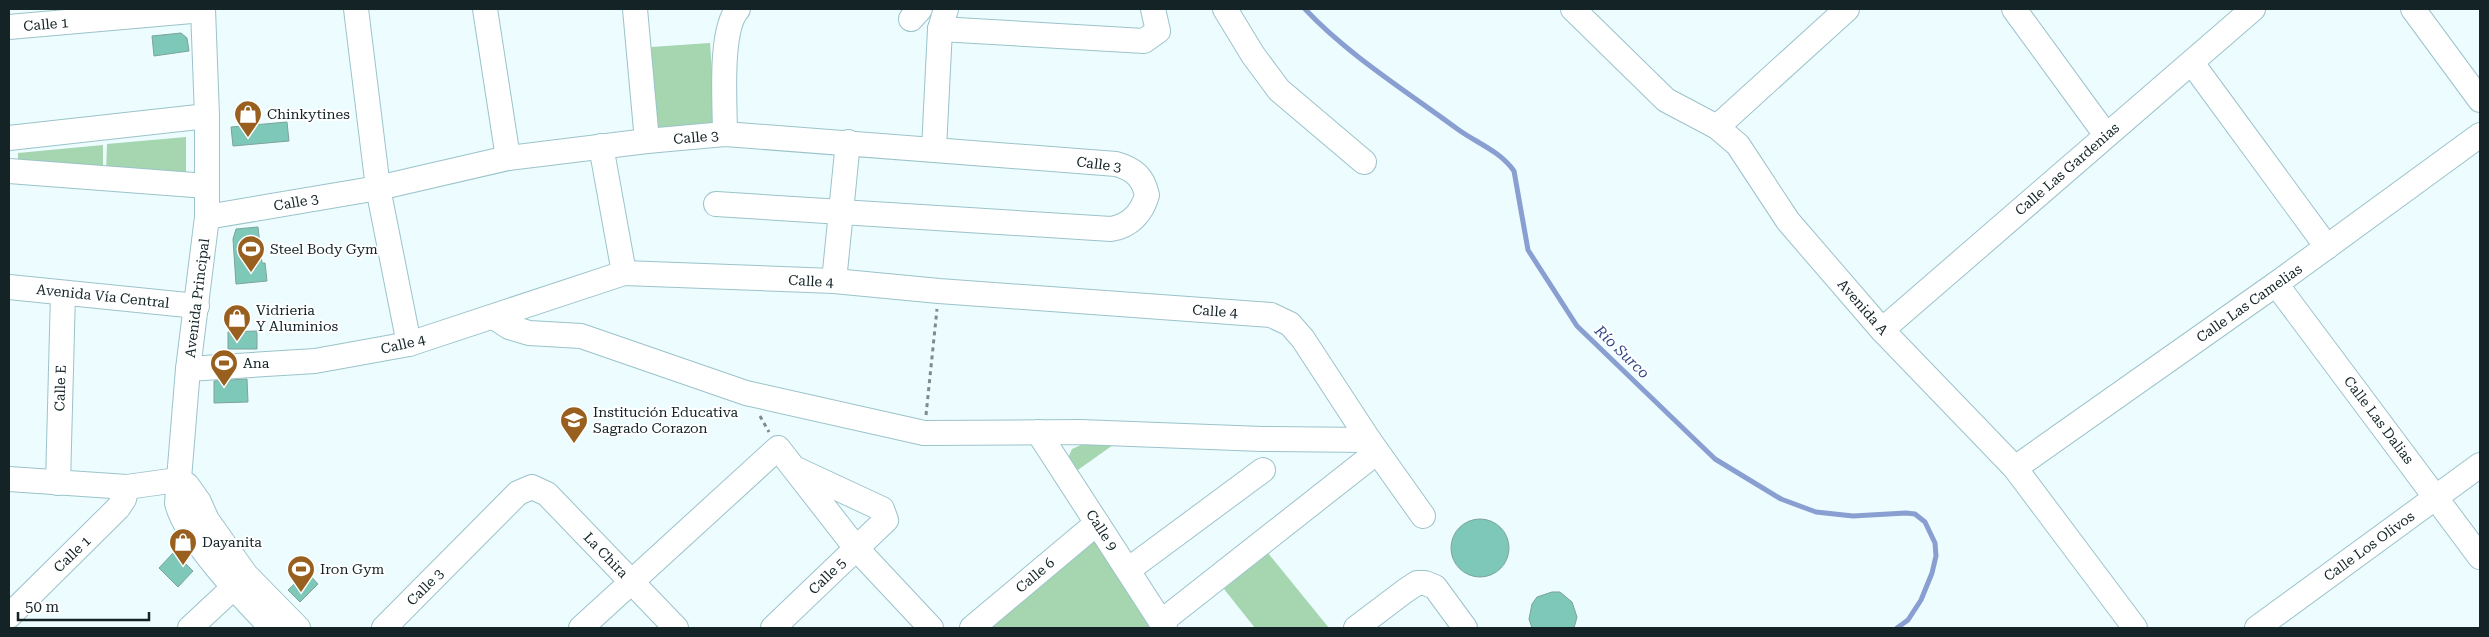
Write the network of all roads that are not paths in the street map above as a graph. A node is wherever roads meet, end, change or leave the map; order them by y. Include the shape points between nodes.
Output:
1 (203, 9) edge
2 (356, 9) edge
3 (485, 9) edge
4 (635, 9) edge
5 (738, 9) edge
6 (1153, 9) edge
7 (1225, 9) edge
8 (1572, 9) edge
9 (1847, 9) edge
10 (2014, 9) edge
11 (2253, 9) edge
12 (2413, 9) edge
13 (943, 19) edge
14 (9, 27) edge
15 (2192, 62) junction
16 (2480, 100) edge
17 (207, 116) junction
18 (1717, 127) junction
19 (724, 134) junction
20 (2106, 135) junction
21 (2480, 135) edge
22 (9, 138) edge
23 (647, 141) junction
24 (848, 142) junction
25 (601, 146) junction
26 (934, 148) junction
27 (508, 158) junction
28 (1364, 162) dead end
29 (9, 170) edge
30 (207, 186) junction
31 (378, 188) junction
32 (716, 204) dead end
33 (840, 212) junction
34 (207, 217) junction
35 (2327, 247) junction
36 (624, 273) junction
37 (834, 281) junction
38 (2276, 284) junction
39 (9, 287) edge
40 (63, 293) junction
41 (197, 306) junction
42 (494, 317) junction
43 (1882, 330) junction
44 (409, 344) junction
45 (188, 369) junction
46 (1038, 432) junction
47 (1373, 446) junction
48 (2480, 465) edge
49 (792, 467) junction
50 (2015, 468) junction
51 (1263, 470) dead end
52 (9, 478) edge
53 (178, 480) junction
54 (58, 483) junction
55 (127, 487) junction
56 (532, 488) joint
57 (2436, 496) junction
58 (1423, 516) dead end
59 (1097, 523) junction
60 (856, 548) junction
61 (2480, 557) edge
62 (1128, 570) junction
63 (631, 580) junction
64 (234, 588) junction
65 (9, 616) edge
66 (1163, 625) edge
67 (190, 628) edge
68 (272, 628) edge
69 (298, 628) edge
70 (384, 628) edge
71 (580, 628) edge
72 (676, 628) edge
73 (773, 628) edge
74 (931, 628) edge
75 (972, 628) edge
76 (1356, 628) edge
77 (1465, 628) edge
78 (2135, 628) edge
79 (2258, 628) edge

1 - 14 street, Calle 1
1 - 17 street, Avenida Principal
2 - 31 street
3 - 27 street
4 - 23 street
5 - 19 street via 726,34
6 - 13 street via 1158,31 1144,41
7 - 28 street via 1279,90
8 - 18 street, Avenida A via 1666,100
9 - 18 street
10 - 20 street
11 - 15 street, Calle Las Gardenias
12 - 16 street
13 - 26 street
15 - 20 street, Calle Las Gardenias
15 - 35 street
17 - 22 street
17 - 30 street, Avenida Principal
18 - 43 street, Avenida A via 1738,145 1788,221
19 - 23 street, Calle 3
19 - 24 street, Calle 3
20 - 43 street, Calle Las Gardenias
21 - 35 street, Calle Las Camelias
23 - 25 street, Calle 3
24 - 26 street, Calle 3
24 - 33 street
25 - 27 street, Calle 3
25 - 36 street
26 - 33 street, Calle 3 via 1116,164 1128,167 1141,178 1147,195 1135,218 1111,229
27 - 31 street, Calle 3
29 - 30 street
30 - 34 street, Avenida Principal
31 - 34 street, Calle 3
31 - 44 street
32 - 33 street
33 - 37 street
34 - 41 street, Avenida Principal
35 - 38 street, Calle Las Camelias
36 - 37 street, Calle 4
36 - 42 street, Calle 4
37 - 47 street, Calle 4 via 1271,315 1290,324 1303,338
38 - 50 street, Calle Las Camelias
38 - 57 street, Calle Las Dalias
39 - 40 street, Avenida Vía Central
40 - 41 street, Avenida Vía Central
40 - 54 street, Calle E
41 - 45 street, Avenida Principal
42 - 44 street, Calle 4
42 - 46 street via 509,327 529,333 581,336 746,393 924,432
43 - 50 street, Avenida A
44 - 45 street, Calle 4 via 315,361
45 - 53 street, Avenida Principal
46 - 47 street
46 - 59 street, Calle 9
47 - 58 street, Calle 4
47 - 66 street
48 - 57 street, Calle Los Olivos
49 - 60 street
49 - 60 street, Calle 5 via 882,509 886,520 883,525
49 - 63 street via 778,448
50 - 78 street, Avenida A
51 - 62 street
52 - 54 street
53 - 55 street
53 - 64 street, Avenida Principal via 179,513
53 - 69 street via 187,485 246,575
54 - 55 street
55 - 65 street, Calle 1 via 118,508
56 - 63 street, La Chira via 547,494
56 - 70 street, Calle 3 via 518,493
57 - 61 street, Calle Las Dalias
57 - 79 street, Calle Los Olivos
59 - 62 street, Calle 9
59 - 75 street, Calle 6
60 - 73 street, Calle 5
60 - 74 street
62 - 66 street, Calle 9
63 - 71 street
63 - 72 street, La Chira
64 - 67 street
64 - 68 street, Avenida Principal
76 - 77 street via 1417,583 1425,583 1435,587

